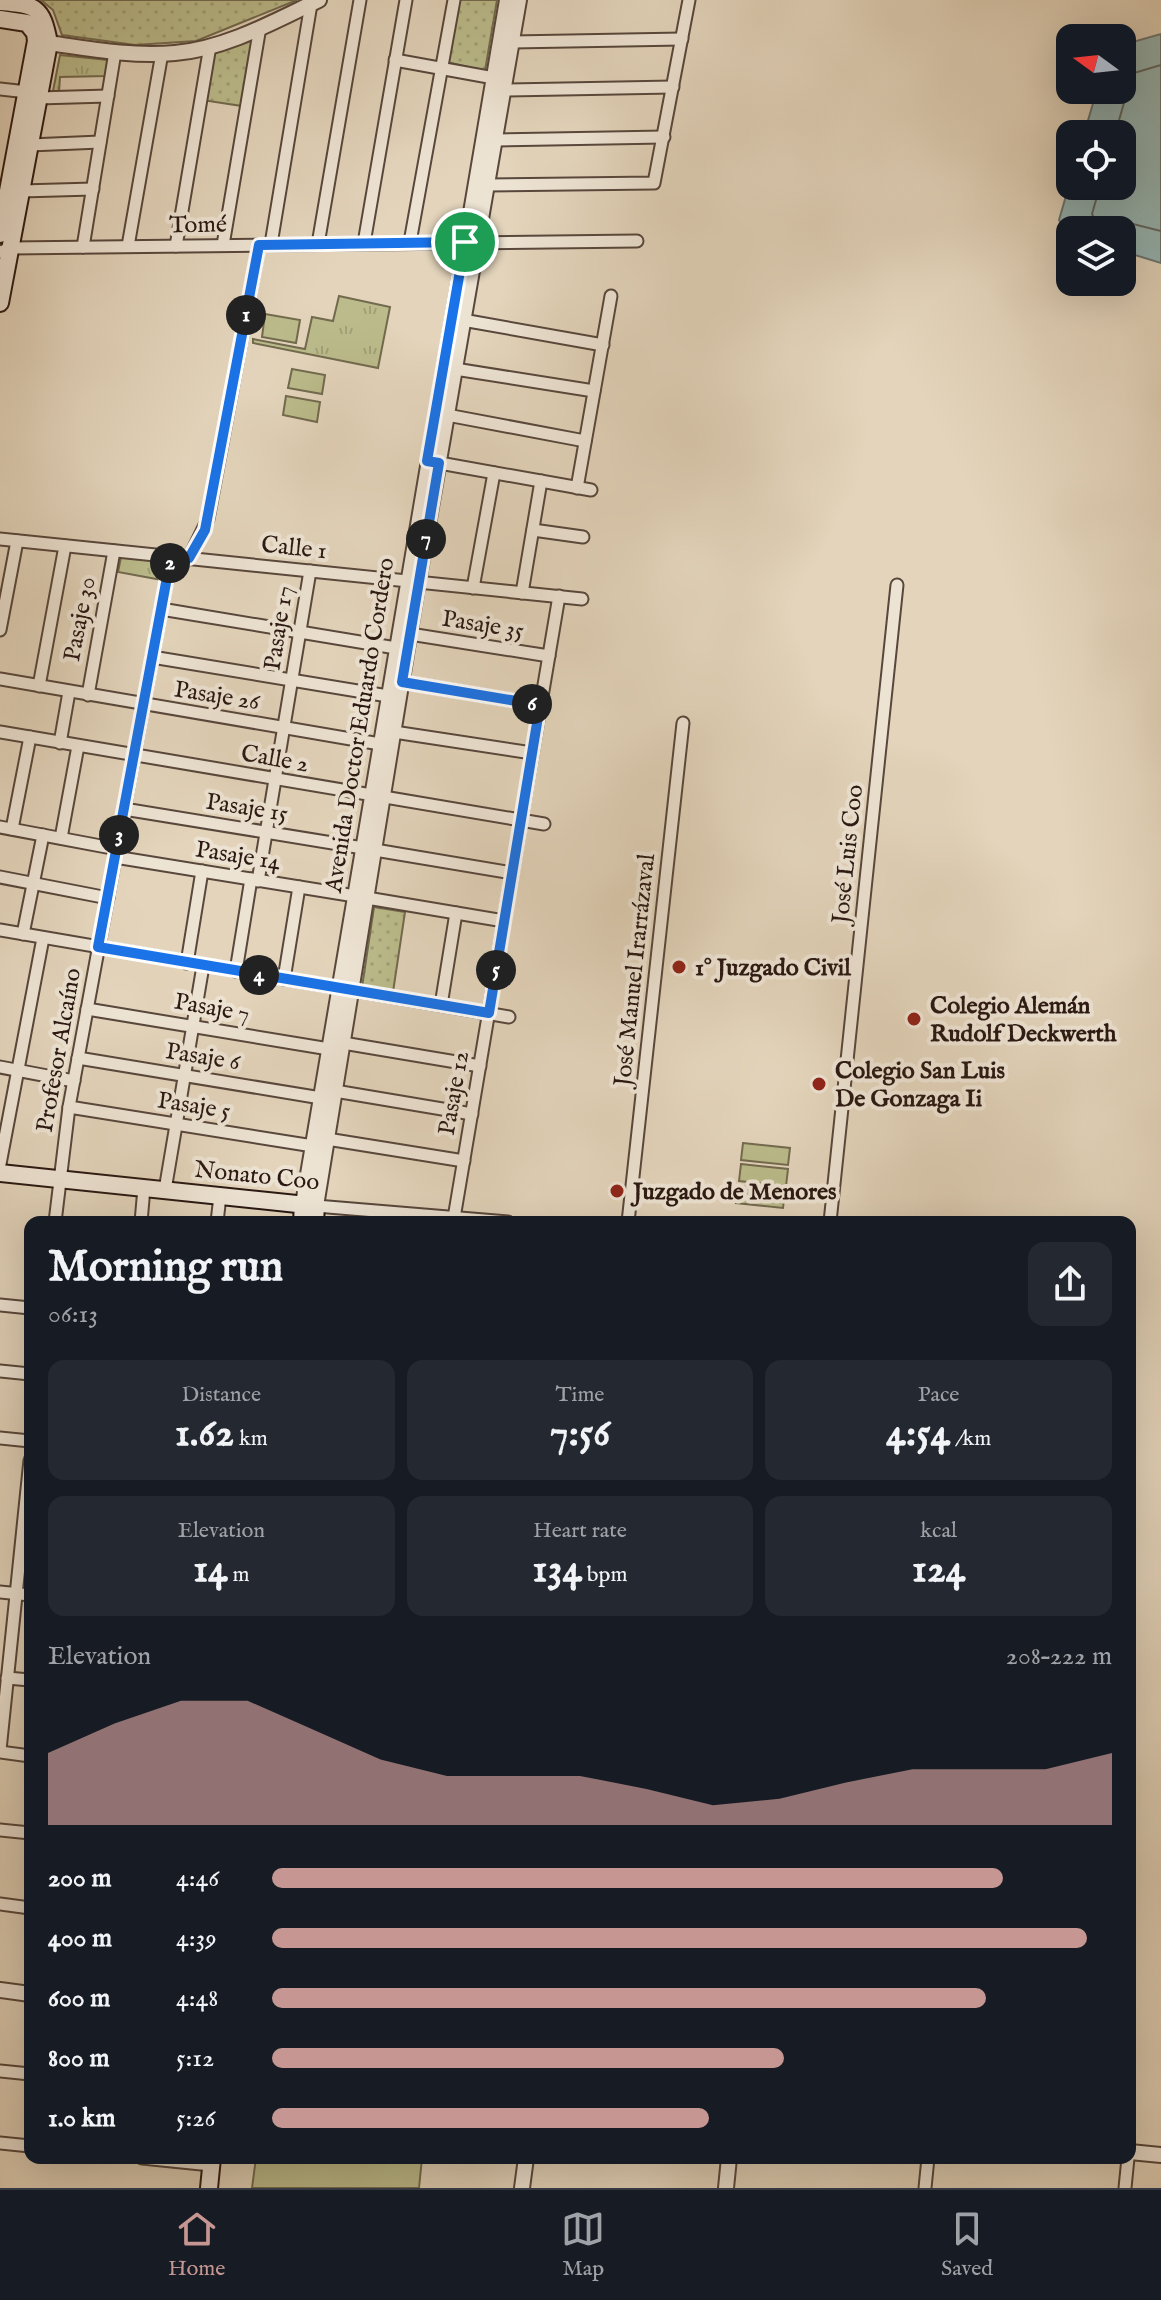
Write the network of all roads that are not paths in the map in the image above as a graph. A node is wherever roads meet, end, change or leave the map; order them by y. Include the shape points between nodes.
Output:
1 (360, 0) edge
2 (406, 0) edge
3 (454, 0) edge
4 (507, 0) edge
5 (519, 0) edge
6 (689, 0) edge
7 (0, 2) edge
8 (315, 2) edge
9 (0, 19) edge
10 (260, 27) junction
11 (682, 39) junction
12 (42, 42) junction
13 (512, 42) junction
14 (210, 46) junction
15 (115, 52) junction
16 (162, 53) junction
17 (395, 60) junction
18 (441, 69) junction
19 (494, 78) junction
20 (673, 87) junction
21 (0, 89) edge
22 (504, 90) junction
23 (33, 95) junction
24 (108, 96) junction
25 (664, 137) junction
26 (495, 140) junction
27 (100, 142) junction
28 (30, 145) junction
29 (487, 185) junction
30 (93, 189) junction
31 (21, 191) junction
32 (0, 234) edge
33 (637, 241) dead end
34 (410, 242) junction
35 (471, 242) junction
36 (364, 243) junction
37 (265, 244) junction
38 (318, 244) junction
39 (223, 245) junction
40 (128, 246) junction
41 (176, 246) junction
42 (83, 247) junction
43 (5, 250) edge
44 (611, 296) dead end
45 (0, 303) edge
46 (458, 319) junction
47 (603, 345) junction
48 (455, 369) junction
49 (594, 391) junction
50 (447, 415) junction
51 (585, 441) junction
52 (433, 462) junction
53 (494, 473) junction
54 (541, 481) junction
55 (577, 488) junction
56 (591, 490) dead end
57 (533, 530) junction
58 (583, 537) dead end
59 (0, 539) edge
60 (17, 541) junction
61 (65, 546) junction
62 (114, 551) junction
63 (171, 556) junction
64 (189, 558) junction
65 (310, 571) junction
66 (412, 582) junction
67 (897, 585) dead end
68 (473, 588) junction
69 (522, 593) junction
70 (559, 596) junction
71 (582, 599) dead end
72 (161, 609) junction
73 (0, 630) edge
74 (300, 632) junction
75 (410, 634) junction
76 (396, 648) junction
77 (549, 656) junction
78 (152, 657) junction
79 (0, 679) edge
80 (292, 680) junction
81 (402, 682) junction
82 (39, 686) junction
83 (69, 692) junction
84 (88, 695) junction
85 (388, 696) junction
86 (540, 705) junction
87 (143, 706) junction
88 (683, 723) dead end
89 (284, 728) junction
90 (0, 732) edge
91 (394, 732) junction
92 (30, 737) junction
93 (60, 743) junction
94 (380, 744) junction
95 (78, 746) junction
96 (532, 753) junction
97 (134, 756) junction
98 (275, 780) junction
99 (377, 797) junction
100 (124, 809) junction
101 (521, 821) junction
102 (544, 824) dead end
103 (6, 828) edge
104 (266, 832) junction
105 (43, 835) junction
106 (61, 838) junction
107 (369, 849) junction
108 (116, 853) junction
109 (202, 871) junction
110 (512, 873) junction
111 (0, 877) edge
112 (255, 880) junction
113 (33, 884) junction
114 (299, 887) junction
115 (361, 897) junction
116 (108, 898) junction
117 (456, 913) junction
118 (504, 921) junction
119 (0, 930) edge
120 (23, 934) junction
121 (43, 938) junction
122 (98, 947) junction
123 (187, 963) junction
124 (203, 966) junction
125 (236, 971) junction
126 (284, 979) junction
127 (346, 989) junction
128 (441, 1005) junction
129 (87, 1009) junction
130 (489, 1013) junction
131 (509, 1017) dead end
132 (193, 1027) junction
133 (336, 1046) junction
134 (78, 1058) junction
135 (480, 1066) junction
136 (0, 1067) edge
137 (18, 1070) junction
138 (185, 1075) junction
139 (74, 1081) junction
140 (335, 1091) junction
141 (321, 1098) junction
142 (69, 1107) junction
143 (472, 1114) junction
144 (177, 1124) junction
145 (327, 1139) junction
146 (313, 1146) junction
147 (464, 1161) junction
148 (0, 1164) edge
149 (0, 1173) edge
150 (59, 1179) junction
151 (144, 1188) junction
152 (165, 1190) junction
153 (220, 1196) junction
154 (312, 1211) edge
155 (56, 1216) edge
156 (142, 1216) edge
157 (218, 1216) edge
158 (370, 1216) edge
159 (454, 1216) edge
160 (629, 1216) edge
161 (831, 1216) edge
162 (0, 1305) edge
163 (24, 1307) edge
164 (0, 1371) edge
165 (24, 1373) edge
166 (0, 1438) edge
167 (24, 1440) edge
168 (24, 1532) edge
169 (0, 1592) edge
170 (16, 1594) junction
171 (24, 1595) edge
172 (7, 1678) junction
173 (24, 1679) edge
174 (0, 1751) edge
175 (24, 1755) edge
176 (0, 1830) edge
177 (24, 1832) edge
178 (0, 1904) edge
179 (24, 1907) edge
180 (0, 1990) edge
181 (24, 1993) edge
182 (0, 2071) edge
183 (24, 2073) edge
184 (0, 2143) edge
185 (24, 2145) edge
186 (1136, 2153) edge
187 (1161, 2155) edge
188 (211, 2164) edge
189 (525, 2164) edge
190 (728, 2164) edge
191 (927, 2164) edge
192 (1127, 2164) edge
193 (209, 2188) edge
194 (522, 2188) edge
195 (726, 2188) edge
196 (925, 2188) edge
197 (1125, 2188) edge

1 - 38 street
2 - 17 street
3 - 18 street
4 - 19 street, Avenida Doctor Eduardo Cordero
5 - 13 street, Avenida Doctor Eduardo Cordero
6 - 11 street
7 - 12 main road via 38,9 45,20
8 - 10 street
8 - 37 street
9 - 12 main road via 27,23
10 - 14 street
10 - 39 street
11 - 13 street
11 - 20 street
12 - 15 street
12 - 23 main road
13 - 22 street, Avenida Doctor Eduardo Cordero
14 - 16 street
14 - 41 street
15 - 16 street
15 - 24 street
16 - 40 street
17 - 18 street
17 - 36 street
18 - 19 street
18 - 34 street
19 - 35 street, Avenida Doctor Eduardo Cordero
20 - 22 street
20 - 25 street
21 - 23 street
22 - 26 street, Avenida Doctor Eduardo Cordero
23 - 24 street
23 - 28 main road
23 - 32 main road
24 - 27 street
25 - 26 street
25 - 29 street via 654,183
26 - 29 street, Avenida Doctor Eduardo Cordero
27 - 28 street
27 - 30 street
28 - 31 main road
29 - 35 street, Avenida Doctor Eduardo Cordero
30 - 31 street
30 - 42 street
31 - 43 main road
33 - 35 street, Tomé
34 - 35 street, Tomé
34 - 36 street, Tomé
35 - 46 street, Avenida Doctor Eduardo Cordero
36 - 38 street, Tomé
37 - 38 street, Tomé
37 - 39 street, Tomé
37 - 64 street via 208,519
39 - 41 street, Tomé
40 - 41 street, Tomé
40 - 42 street, Tomé
42 - 43 street, Tomé
43 - 45 main road
44 - 47 street
46 - 47 street
46 - 48 street, Avenida Doctor Eduardo Cordero
46 - 52 street, Avenida Doctor Eduardo Cordero
47 - 49 street
48 - 49 street
48 - 50 street, Avenida Doctor Eduardo Cordero
49 - 51 street
50 - 51 street
50 - 52 street, Avenida Doctor Eduardo Cordero
51 - 55 street
52 - 53 street
52 - 66 street, Avenida Doctor Eduardo Cordero
53 - 54 street
53 - 68 street
54 - 55 street
54 - 57 street
55 - 56 street
57 - 58 street
57 - 69 street
59 - 60 street, Calle 1
60 - 61 street, Calle 1
60 - 73 street
61 - 62 street, Calle 1
61 - 82 street
62 - 63 street, Calle 1
62 - 84 street, Pasaje 30
63 - 64 street, Calle 1
63 - 72 street, Profesor Alcaíno
64 - 65 street, Calle 1
65 - 66 street, Calle 1
65 - 74 street, Pasaje 17
66 - 68 street, Calle 1
66 - 75 street, Avenida Doctor Eduardo Cordero
66 - 76 street, Avenida Doctor Eduardo Cordero
67 - 161 street, José Luis Coo
68 - 69 street, Calle 1
69 - 70 street, Calle 1
70 - 71 street, Calle 1
70 - 77 street, Pasaje 12
72 - 74 street
72 - 78 street, Profesor Alcaíno
74 - 76 street
74 - 80 street, Pasaje 17
75 - 77 street, Pasaje 35
75 - 81 street, Avenida Doctor Eduardo Cordero
76 - 85 street, Avenida Doctor Eduardo Cordero
77 - 86 street, Pasaje 12
78 - 80 street
78 - 87 street, Profesor Alcaíno
79 - 82 street, Pasaje 26
80 - 85 street
80 - 89 street, Pasaje 17
81 - 86 street
81 - 91 street, Avenida Doctor Eduardo Cordero
82 - 83 street, Pasaje 26
83 - 84 street, Pasaje 26
83 - 93 street
84 - 87 street, Pasaje 26
85 - 94 street, Avenida Doctor Eduardo Cordero
86 - 96 street, Pasaje 12
87 - 89 street, Pasaje 26
87 - 97 street, Profesor Alcaíno
88 - 160 street, José Manuel Irarrázaval
89 - 94 street, Pasaje 26
89 - 98 street, Pasaje 17
90 - 92 street, Calle 2
91 - 96 street
91 - 99 street, Avenida Doctor Eduardo Cordero
92 - 93 street, Calle 2
92 - 103 street
93 - 95 street, Calle 2
94 - 99 street, Avenida Doctor Eduardo Cordero
95 - 97 street, Calle 2
95 - 106 street
96 - 101 street, Pasaje 12
97 - 98 street, Calle 2
97 - 100 street, Profesor Alcaíno
98 - 99 street, Calle 2
98 - 104 street, Pasaje 17
99 - 101 street, Calle 2
99 - 107 street, Avenida Doctor Eduardo Cordero
100 - 104 street, Pasaje 15
100 - 108 street, Profesor Alcaíno
101 - 102 street, Calle 2
101 - 110 street, Pasaje 12
103 - 105 street, Pasaje 14
104 - 107 street, Pasaje 15
104 - 112 street, Pasaje 17
105 - 106 street, Pasaje 14
105 - 113 street
106 - 108 street, Pasaje 14
107 - 110 street, Pasaje 15
107 - 115 street, Avenida Doctor Eduardo Cordero
108 - 109 street, Pasaje 14
108 - 116 street, Profesor Alcaíno
109 - 112 street, Pasaje 14
109 - 123 street
110 - 118 street, Pasaje 12
111 - 113 street
112 - 114 street, Pasaje 14
112 - 125 street, Pasaje 17
113 - 116 street
113 - 120 street
114 - 115 street, Pasaje 14
114 - 126 street
115 - 117 street, Pasaje 14
115 - 127 street, Avenida Doctor Eduardo Cordero
116 - 122 street, Profesor Alcaíno
117 - 118 street, Pasaje 14
117 - 128 street
118 - 130 street, Pasaje 12
119 - 120 street
120 - 121 street
121 - 122 street
121 - 137 street
122 - 123 street
122 - 129 street, Profesor Alcaíno
123 - 124 street
124 - 125 street
124 - 132 street
125 - 126 street
126 - 127 street
127 - 128 street
127 - 133 street, Avenida Doctor Eduardo Cordero
128 - 130 street
129 - 132 street, Pasaje 7
129 - 134 street, Profesor Alcaíno
130 - 131 street
130 - 135 street, Pasaje 12
132 - 133 street, Pasaje 7
132 - 138 street
133 - 135 street, Pasaje 7
133 - 140 street, Avenida Doctor Eduardo Cordero
133 - 141 street, Avenida Doctor Eduardo Cordero
134 - 138 street, Pasaje 6
134 - 139 street, Profesor Alcaíno
135 - 143 street, Pasaje 12
136 - 137 street
137 - 139 street
137 - 148 street
138 - 141 street, Pasaje 6
138 - 144 street
139 - 142 street, Profesor Alcaíno
140 - 143 street
140 - 145 street, Avenida Doctor Eduardo Cordero
141 - 146 street, Avenida Doctor Eduardo Cordero
142 - 144 street, Pasaje 5
142 - 150 street, Profesor Alcaíno
143 - 147 street, Pasaje 12
144 - 146 street, Pasaje 5
144 - 152 street
145 - 147 street
145 - 154 street, Avenida Doctor Eduardo Cordero
146 - 154 street, Avenida Doctor Eduardo Cordero
147 - 159 street, Pasaje 12
149 - 150 main road, Nonato Coo
150 - 151 main road, Nonato Coo
150 - 155 street, Profesor Alcaíno
151 - 152 main road, Nonato Coo
151 - 156 street
152 - 153 main road, Nonato Coo
153 - 154 main road, Nonato Coo
153 - 157 street
154 - 158 street, Nonato Coo
162 - 163 street
164 - 165 street
166 - 167 street
168 - 170 street
169 - 170 street
170 - 171 street
170 - 172 street
172 - 173 street
172 - 174 street
174 - 175 street
176 - 177 street
178 - 179 street
180 - 181 street
182 - 183 street
184 - 185 street
186 - 187 street
188 - 193 main road
189 - 194 street
190 - 195 street
191 - 196 street
192 - 197 street

